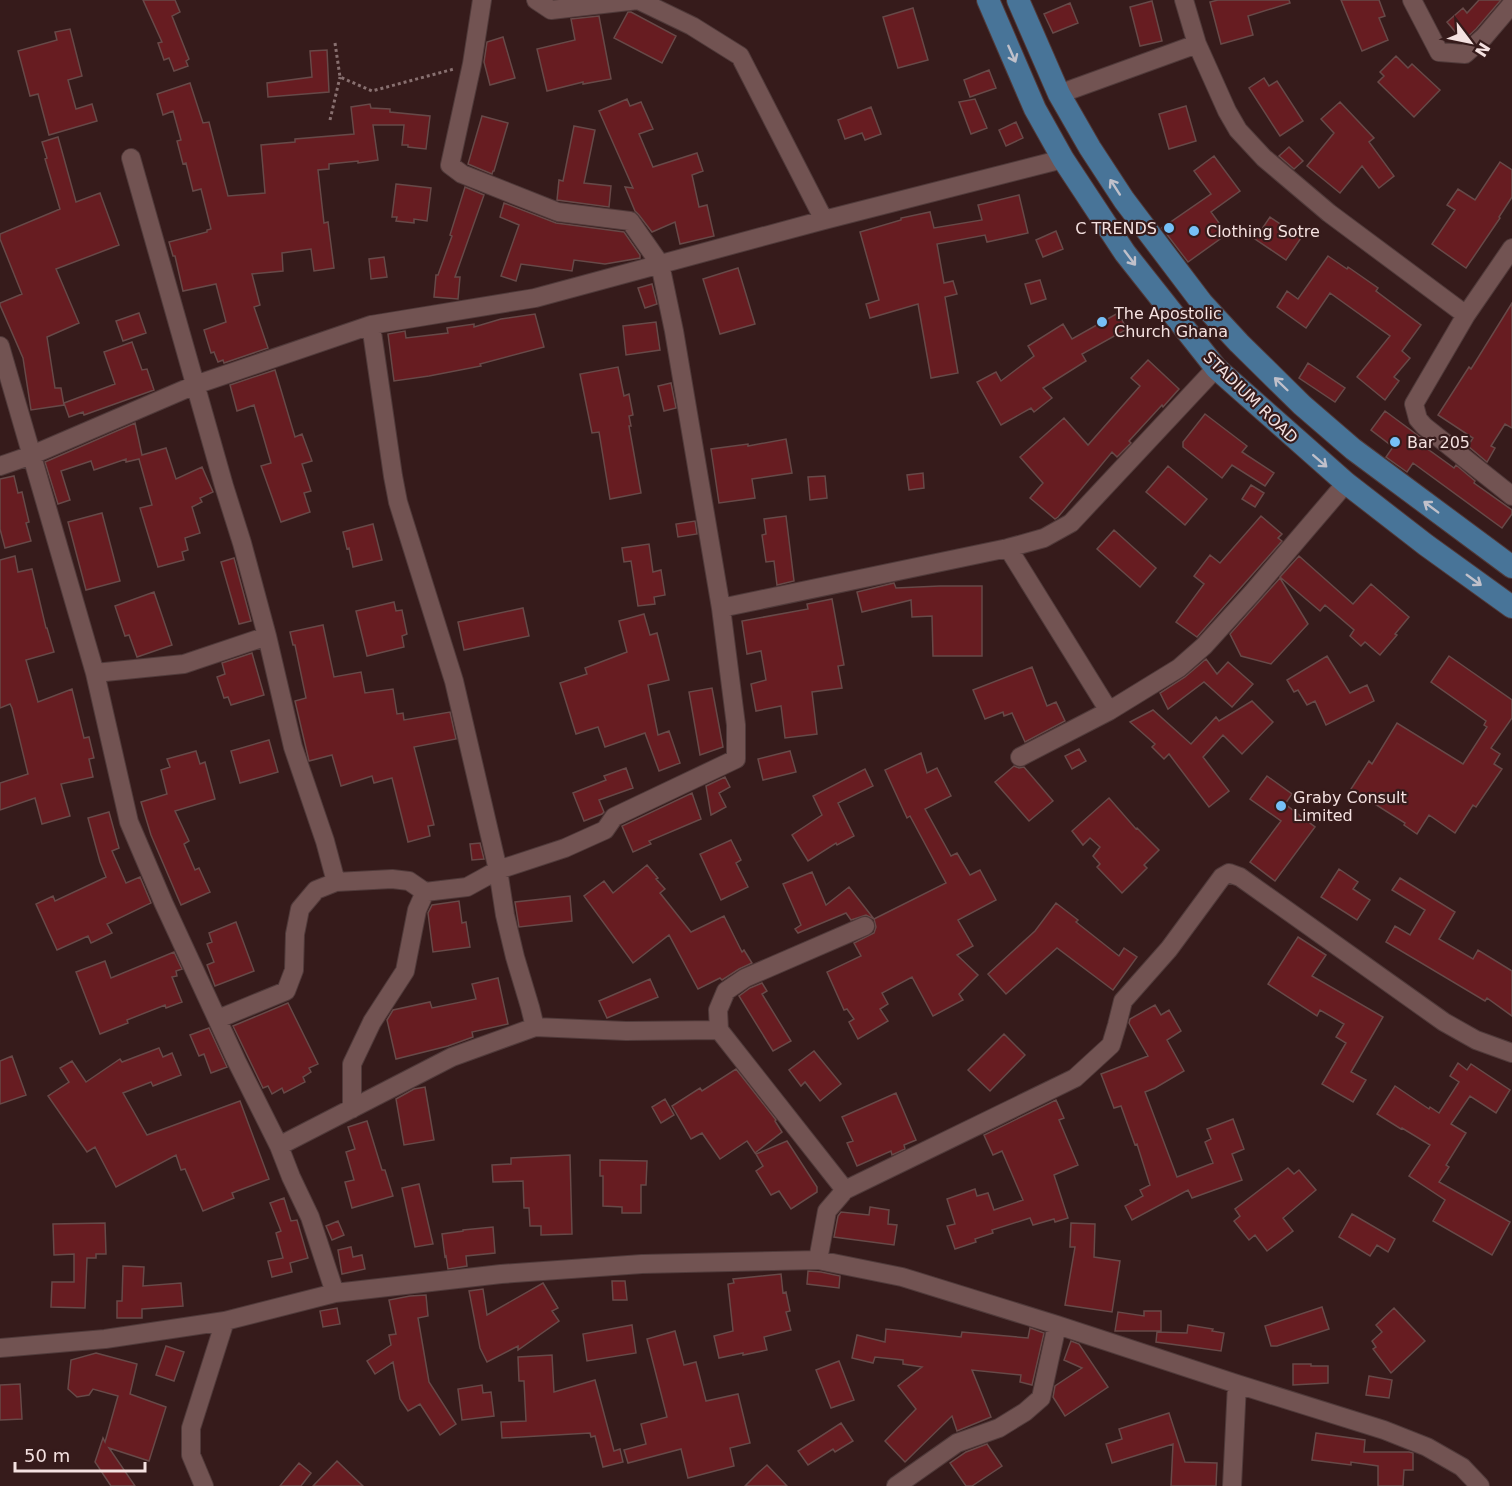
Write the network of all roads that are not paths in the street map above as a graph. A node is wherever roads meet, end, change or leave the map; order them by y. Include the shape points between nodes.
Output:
1 (482, 0) edge
2 (536, 0) edge
3 (988, 0) edge
4 (1018, 0) edge
5 (1184, 0) edge
6 (1412, 0) edge
7 (1512, 4) edge
8 (1197, 44) junction
9 (1059, 94) junction
10 (131, 158) dead end
11 (1064, 159) junction
12 (824, 220) junction
13 (1512, 248) edge
14 (660, 264) junction
15 (1466, 315) junction
16 (371, 325) junction
17 (0, 346) edge
18 (1216, 369) junction
19 (195, 385) junction
20 (32, 455) junction
21 (0, 466) edge
22 (1346, 483) junction
23 (1512, 496) edge
24 (1008, 548) junction
25 (1512, 567) edge
26 (1512, 607) edge
27 (722, 608) junction
28 (267, 636) junction
29 (95, 673) junction
30 (1109, 711) junction
31 (1020, 757) dead end
32 (498, 870) junction
33 (336, 882) junction
34 (425, 892) junction
35 (865, 926) dead end
36 (218, 1019) junction
37 (535, 1027) junction
38 (719, 1030) junction
39 (1512, 1053) edge
40 (352, 1108) junction
41 (279, 1146) junction
42 (845, 1190) junction
43 (818, 1260) junction
44 (335, 1293) junction
45 (225, 1321) junction
46 (1057, 1325) junction
47 (0, 1348) edge
48 (1237, 1384) junction
49 (204, 1486) edge
50 (896, 1486) edge
51 (1232, 1486) edge
52 (1479, 1486) edge

1 - 14 street via 450,165 462,174 558,212 630,221
2 - 12 street via 551,10 638,0 693,26 740,56
3 -> 11 main road, STADIUM ROAD via 1035,109
4 - 9 main road, STADIUM ROAD
5 - 8 street
6 - 7 street via 1439,52 1465,54
8 - 9 street
8 - 15 street via 1238,130 1264,158 1329,213
25 -> 9 main road, STADIUM ROAD via 1353,449 1239,343 1202,303 1124,200
10 - 19 street
11 - 12 street
11 -> 18 main road, STADIUM ROAD via 1125,253
12 - 14 street
13 - 15 street
14 - 16 street via 535,298
14 - 27 street
15 - 23 street via 1414,404 1418,420
16 - 19 street
16 - 32 street via 398,502 454,681
17 - 20 street
18 -> 22 main road, STADIUM ROAD
18 - 24 street via 1071,523 1044,538
19 - 20 street
19 - 28 street
20 - 21 street
20 - 29 street
22 -> 26 main road, STADIUM ROAD
22 - 30 street via 1204,646 1179,668
24 - 27 street
24 - 30 street
27 - 32 street via 736,725 736,759 614,817 605,830
28 - 29 street via 184,664
28 - 33 street via 293,747
29 - 36 street via 129,822
30 - 31 street
32 - 34 street via 467,887
32 - 37 street via 505,915
33 - 34 street via 410,881
33 - 36 street via 316,890 300,909 294,970 286,991
34 - 40 street via 417,910 405,971 372,1022 352,1064
35 - 38 street via 745,978 726,991 718,1010
36 - 41 street
37 - 38 street
37 - 40 street via 452,1057
38 - 42 street
39 - 42 street via 1476,1040 1444,1022 1229,873 1123,1001 1111,1045 1075,1078
40 - 41 street
41 - 44 street via 310,1217
42 - 43 street via 827,1211
43 - 44 street via 642,1264 501,1274
43 - 46 street via 902,1278
44 - 45 street
45 - 47 street via 105,1339
45 - 49 street via 191,1428 191,1455
46 - 48 street
46 - 50 street via 1041,1398 999,1428 957,1443
48 - 51 street
48 - 52 street via 1427,1447 1462,1467

